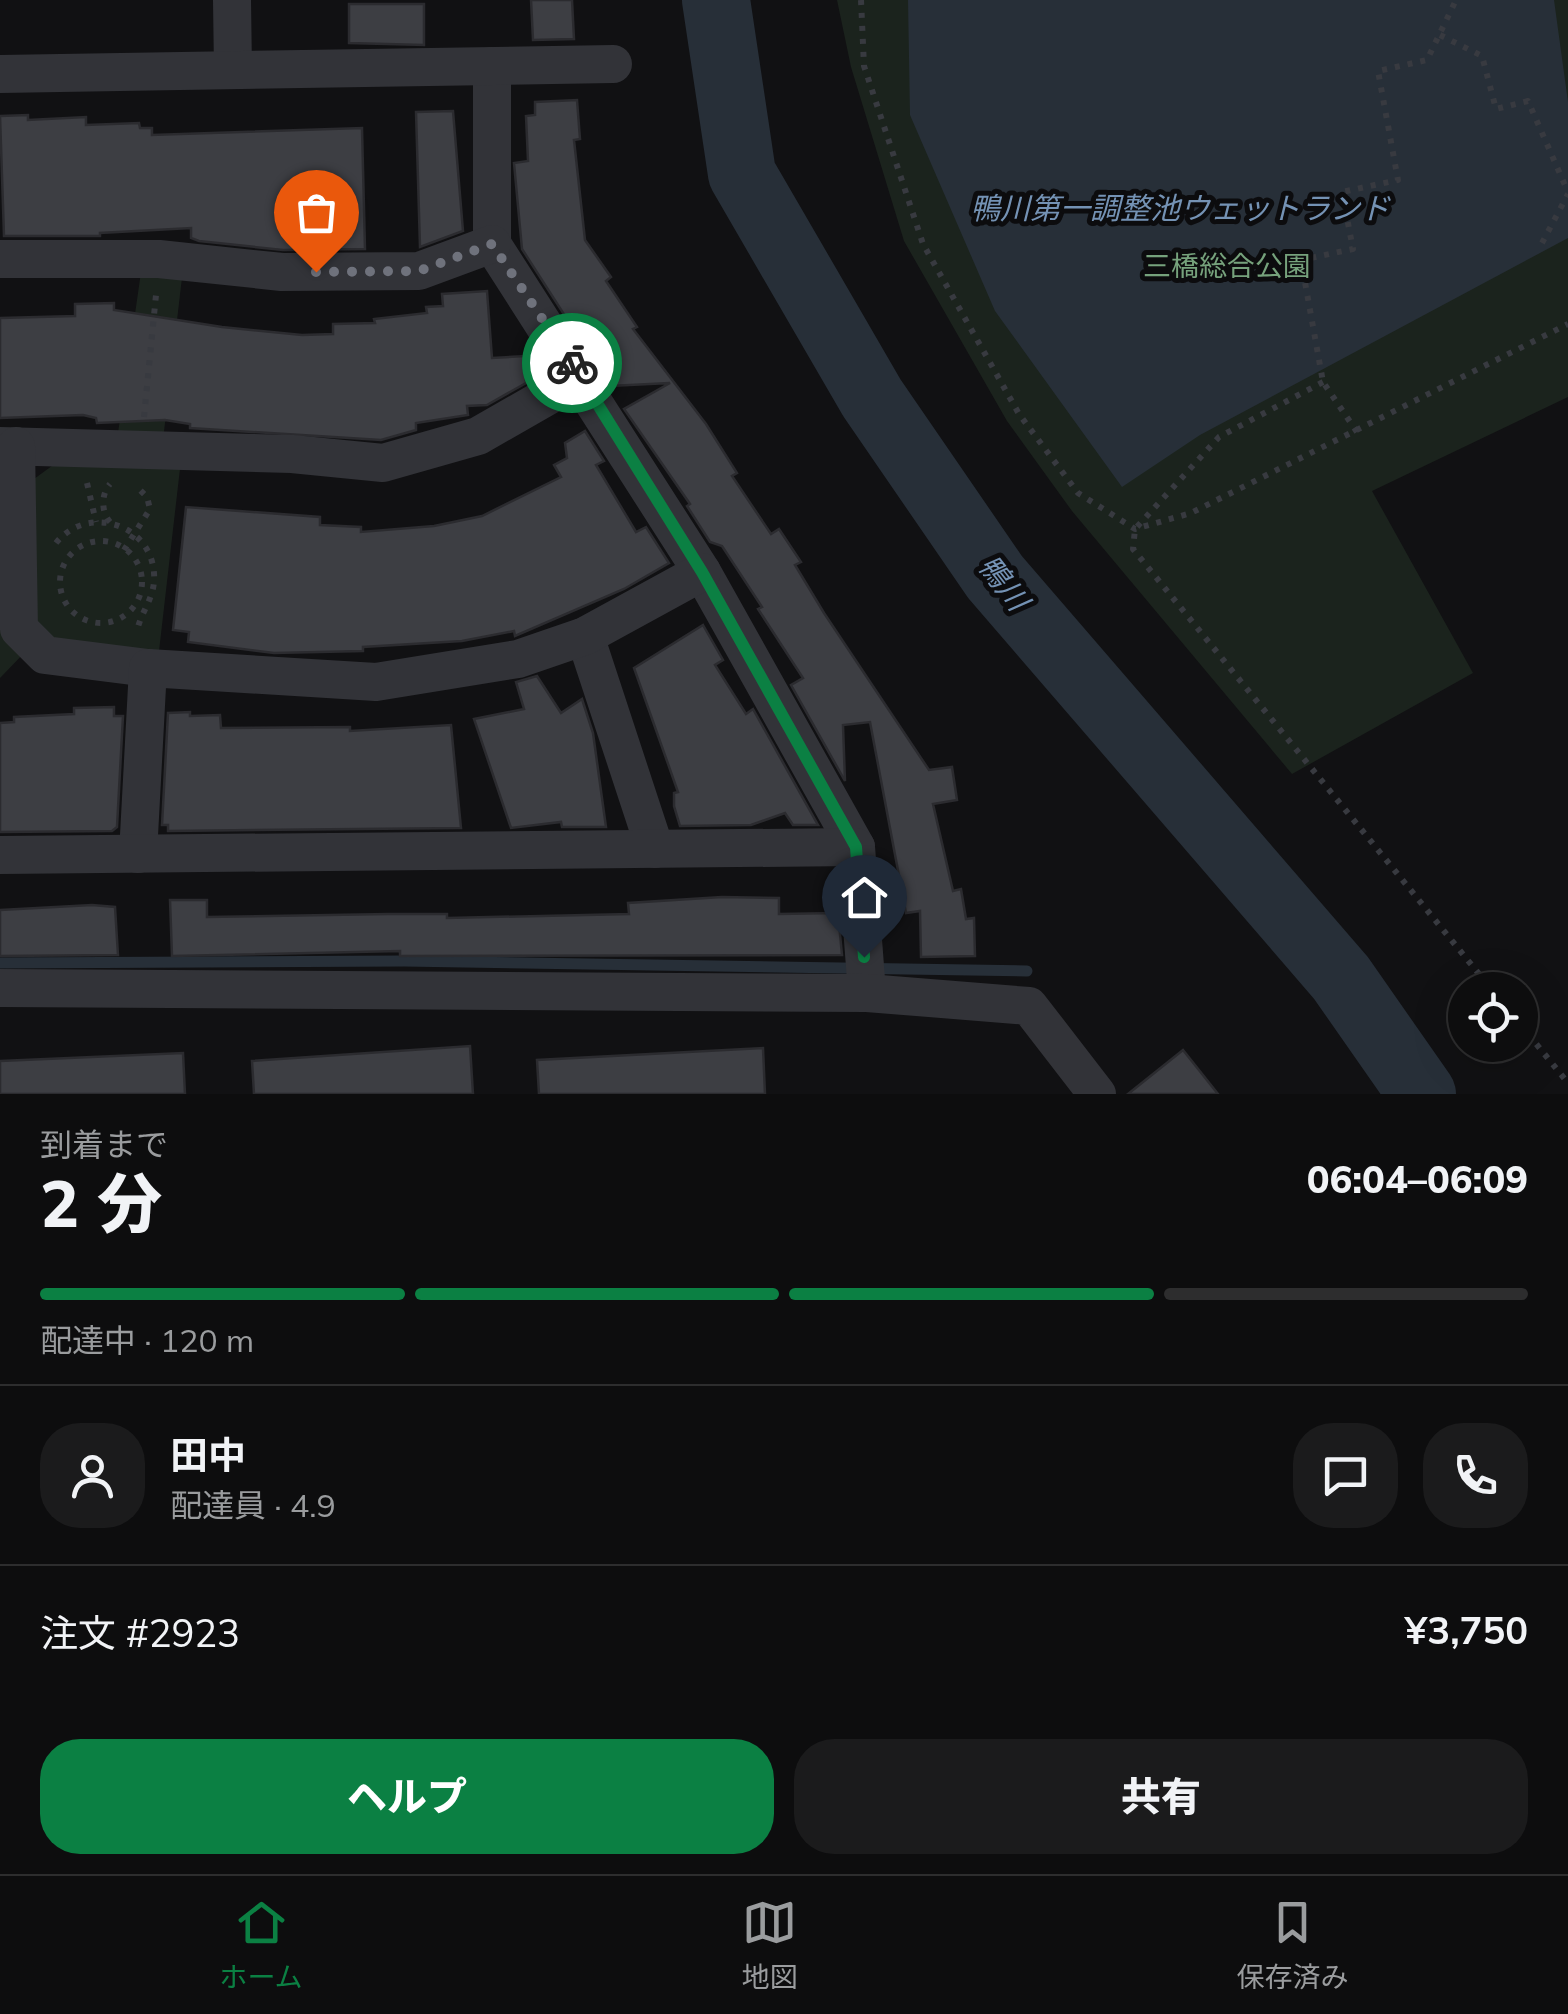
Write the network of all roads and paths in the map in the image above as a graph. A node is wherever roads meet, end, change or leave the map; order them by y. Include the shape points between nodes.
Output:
1 (232, 0) edge
2 (861, 0) edge
3 (1456, 0) edge
4 (1440, 35) junction
5 (613, 64) dead end
6 (492, 66) junction
7 (233, 70) junction
8 (0, 74) edge
9 (1568, 193) edge
10 (1558, 216) junction
11 (1568, 220) edge
12 (1542, 243) dead end
13 (492, 244) junction
14 (0, 259) edge
15 (159, 259) junction
16 (1568, 324) edge
17 (581, 377) junction
18 (1323, 382) junction
19 (1357, 432) junction
20 (8, 446) edge
21 (140, 450) junction
22 (110, 523) junction
23 (1135, 528) junction
24 (136, 534) junction
25 (124, 550) junction
26 (702, 572) junction
27 (67, 600) junction
28 (58, 606) junction
29 (62, 615) dead end
30 (124, 634) dead end
31 (586, 636) junction
32 (148, 668) junction
33 (856, 847) junction
34 (655, 849) junction
35 (138, 854) junction
36 (0, 855) edge
37 (1477, 972) edge
38 (0, 988) edge
39 (867, 993) junction
40 (1538, 1046) edge
41 (1568, 1084) edge
42 (1097, 1094) edge

1 - 7 street
2 - 23 path via 864,66 923,244 1031,430 1078,494
3 - 4 path
4 - 9 path via 1482,56 1496,109 1528,101
4 - 18 path via 1427,60 1378,71 1398,180 1342,192 1353,249 1301,260
5 - 6 street
6 - 7 street
6 - 13 street
7 - 8 street
9 - 10 path
10 - 11 path
10 - 12 path
13 - 15 street via 419,271 282,272
13 - 17 street
14 - 15 street
15 - 21 path
16 - 19 path
17 - 21 street via 478,436 383,463
17 - 26 street
18 - 19 path
18 - 23 path via 1219,437
19 - 23 path via 1192,513
20 - 21 street
20 - 32 street via 19,629 45,656
22 - 24 path
22 - 24 path via 104,490 111,482 133,484 150,509
22 - 28 path via 79,524 54,545
23 - 37 path via 1133,548
24 - 25 path
24 - 30 path via 152,560 154,586 144,618
25 - 27 path via 100,539 68,554
25 - 27 path via 141,584 121,619 88,622
26 - 31 street
26 - 33 street
27 - 28 path
28 - 29 path
31 - 32 street via 518,659 376,682
31 - 34 street
32 - 35 street
33 - 34 street
33 - 39 street
34 - 35 street
35 - 36 street
38 - 39 street
39 - 42 street via 1029,1006
40 - 41 path

